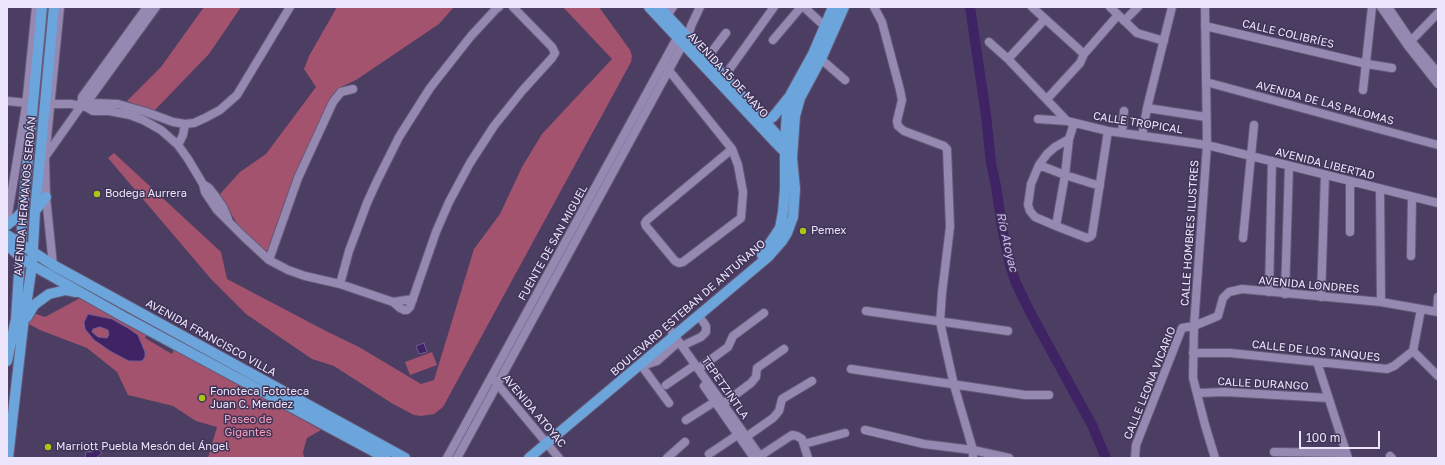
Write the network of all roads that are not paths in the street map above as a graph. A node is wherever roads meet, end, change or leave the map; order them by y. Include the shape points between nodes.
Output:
1 (36, 7) edge
2 (42, 7) edge
3 (156, 7) edge
4 (290, 7) edge
5 (499, 7) edge
6 (513, 7) edge
7 (649, 7) edge
8 (659, 7) edge
9 (700, 7) edge
10 (774, 7) edge
11 (802, 7) edge
12 (833, 7) edge
13 (844, 7) edge
14 (874, 7) edge
15 (1032, 7) edge
16 (1110, 7) edge
17 (1138, 7) edge
18 (1172, 7) edge
19 (1206, 7) edge
20 (1372, 7) edge
21 (1381, 7) edge
22 (1388, 7) edge
23 (58, 9) edge
24 (144, 9) edge
25 (1438, 13) edge
26 (668, 15) edge
27 (1121, 18) junction
28 (1045, 19) junction
29 (820, 22) dead end
30 (1205, 26) junction
31 (726, 33) dead end
32 (52, 35) junction
33 (684, 35) junction
34 (773, 40) dead end
35 (1164, 41) junction
36 (989, 42) dead end
37 (1410, 43) junction
38 (1084, 54) junction
39 (707, 58) junction
40 (821, 59) junction
41 (1008, 59) junction
42 (55, 62) junction
43 (664, 63) junction
44 (1367, 64) junction
45 (1392, 68) dead end
46 (669, 71) junction
47 (1437, 78) edge
48 (722, 79) junction
49 (844, 80) dead end
50 (1206, 82) junction
51 (354, 89) dead end
52 (1363, 90) dead end
53 (791, 94) junction
54 (1046, 98) junction
55 (7, 101) edge
56 (50, 104) junction
57 (84, 106) junction
58 (28, 108) junction
59 (1147, 108) junction
60 (1124, 111) dead end
61 (1206, 117) junction
62 (762, 118) junction
63 (1038, 119) dead end
64 (1070, 122) junction
65 (185, 124) junction
66 (1254, 124) dead end
67 (1108, 131) junction
68 (1122, 133) junction
69 (1142, 136) junction
70 (1069, 139) junction
71 (178, 145) junction
72 (1207, 145) junction
73 (1438, 145) edge
74 (732, 149) junction
75 (788, 151) junction
76 (1252, 156) junction
77 (45, 158) junction
78 (1272, 161) junction
79 (1039, 165) junction
80 (1289, 166) junction
81 (1065, 175) junction
82 (1324, 175) junction
83 (1350, 181) junction
84 (1100, 186) junction
85 (1380, 189) junction
86 (46, 197) junction
87 (1412, 197) junction
88 (1438, 203) edge
89 (23, 211) junction
90 (35, 211) junction
91 (7, 220) edge
92 (7, 225) edge
93 (1056, 226) junction
94 (1350, 232) dead end
95 (7, 235) edge
96 (1243, 238) dead end
97 (21, 244) junction
98 (7, 245) edge
99 (33, 252) junction
100 (19, 256) junction
101 (1411, 256) dead end
102 (269, 260) junction
103 (32, 265) junction
104 (53, 265) junction
105 (340, 284) junction
106 (1269, 292) junction
107 (84, 293) junction
108 (1285, 294) junction
109 (1438, 297) edge
110 (1321, 298) junction
111 (1381, 302) junction
112 (1421, 308) junction
113 (866, 311) dead end
114 (1437, 312) edge
115 (764, 313) dead end
116 (699, 316) junction
117 (940, 322) junction
118 (23, 326) junction
119 (1194, 326) junction
120 (1008, 331) dead end
121 (10, 334) edge
122 (674, 339) junction
123 (784, 349) dead end
124 (1413, 351) junction
125 (1193, 353) junction
126 (7, 361) edge
127 (1317, 362) junction
128 (642, 364) junction
129 (695, 367) junction
130 (851, 369) dead end
131 (1438, 376) edge
132 (494, 381) junction
133 (812, 381) dead end
134 (666, 385) dead end
135 (954, 385) junction
136 (1198, 393) junction
137 (1049, 395) dead end
138 (1328, 398) junction
139 (719, 401) junction
140 (669, 403) dead end
141 (686, 420) dead end
142 (9, 426) edge
143 (865, 430) dead end
144 (845, 433) dead end
145 (742, 434) junction
146 (545, 442) junction
147 (685, 442) dead end
148 (804, 444) junction
149 (364, 447) junction
150 (8, 452) edge
151 (1274, 452) dead end
152 (709, 454) dead end
153 (973, 454) edge
154 (398, 456) edge
155 (1347, 456) edge
156 (757, 457) edge
157 (370, 458) edge
158 (386, 458) edge
159 (447, 458) edge
160 (456, 458) edge
161 (520, 458) edge
162 (529, 458) edge
163 (558, 458) edge
164 (667, 458) edge
165 (808, 458) edge
166 (1009, 458) edge
167 (1134, 458) edge
168 (1215, 458) edge

1 - 58 street
2 - 58 main road, AVENIDA HERMANOS SERDÁN
3 - 57 street
4 - 65 street via 237,95 220,110 194,123
5 - 105 street via 471,36 430,88 399,137 367,203
6 - 105 street via 555,53 494,126 470,163 436,232 410,307 404,310 393,302
7 - 26 main road, AVENIDA 15 DE MAYO
8 - 26 main road, AVENIDA 15 DE MAYO
9 - 33 street
10 - 48 street
11 - 29 street
11 - 34 street
12 - 53 main road, BOULEVARD ESTEBAN DE ANTUÑANO via 813,54
13 - 40 main road, BOULEVARD ESTEBAN DE ANTUÑANO
14 - 117 street via 882,22 900,90 902,100 898,126 947,149 950,227
15 - 28 street
16 - 27 street
17 - 27 street
18 - 35 street
19 - 30 street, CALLE HOMBRES ILUSTRES
20 - 44 street
21 - 37 street
22 - 37 street
23 - 32 main road, AVENIDA HERMANOS SERDÁN via 52,21
23 - 42 street
24 - 57 street via 82,97
25 - 37 street
26 - 33 main road, AVENIDA 15 DE MAYO
27 - 35 street via 1137,33
27 - 38 street
28 - 38 street
28 - 41 street
30 - 44 street, CALLE COLIBRÍES
30 - 50 street, CALLE HOMBRES ILUSTRES
31 - 39 street
32 - 42 main road
32 - 90 main road, AVENIDA HERMANOS SERDÁN
33 - 39 main road, AVENIDA 15 DE MAYO
33 - 43 street, FUENTE DE SAN MIGUEL
33 - 46 street, FUENTE DE SAN MIGUEL
33 - 48 main road, AVENIDA 15 DE MAYO
35 - 59 street
36 - 41 street
37 - 47 street
38 - 54 street via 1080,63
39 - 48 main road, AVENIDA 15 DE MAYO
40 - 49 street
40 - 75 main road, BOULEVARD ESTEBAN DE ANTUÑANO via 800,98
41 - 54 street
42 - 56 street
43 - 46 street
43 - 132 street, FUENTE DE SAN MIGUEL
44 - 45 street, CALLE COLIBRÍES
44 - 52 street
46 - 74 street
46 - 132 street, FUENTE DE SAN MIGUEL
48 - 62 main road, AVENIDA 15 DE MAYO
48 - 75 main road, AVENIDA 15 DE MAYO
50 - 61 street, CALLE HOMBRES ILUSTRES
50 - 73 street, AVENIDA DE LAS PALOMAS
51 - 102 street via 341,92 333,102 298,178
53 - 62 main road via 773,117
53 - 75 main road, BOULEVARD ESTEBAN DE ANTUÑANO via 787,111
54 - 64 street
55 - 58 street
56 - 57 street
56 - 77 street
57 - 65 street via 94,103 118,104
57 - 71 street via 93,111 118,112 143,120 161,130
57 - 77 street
58 - 89 main road, AVENIDA HERMANOS SERDÁN
58 - 91 street
59 - 61 street
59 - 69 street
60 - 68 street
61 - 72 street, CALLE HOMBRES ILUSTRES
62 - 75 main road, AVENIDA 15 DE MAYO
63 - 64 street, CALLE TROPICAL
64 - 67 street, CALLE TROPICAL
64 - 70 street
65 - 71 street
66 - 76 street
67 - 68 street, CALLE TROPICAL
67 - 84 street
68 - 69 street, CALLE TROPICAL
69 - 72 street, CALLE TROPICAL
70 - 79 street via 1055,146
70 - 81 street
71 - 102 street via 203,184 223,207 228,220
72 - 76 street, AVENIDA LIBERTAD
72 - 119 street, CALLE HOMBRES ILUSTRES
74 - 74 street via 645,223 679,263 741,218 743,192
75 - 116 main road, BOULEVARD ESTEBAN DE ANTUÑANO via 795,189 794,212 787,233 768,257
75 - 122 main road, BOULEVARD ESTEBAN DE ANTUÑANO via 783,212 780,228 775,237 763,255
76 - 78 street, AVENIDA LIBERTAD
76 - 96 street
77 - 86 street
78 - 80 street, AVENIDA LIBERTAD
78 - 106 street
79 - 81 street
79 - 93 street via 1031,184 1028,205 1035,217
80 - 82 street, AVENIDA LIBERTAD
80 - 108 street
81 - 84 street
81 - 93 street
82 - 83 street, AVENIDA LIBERTAD
82 - 110 street
83 - 85 street, AVENIDA LIBERTAD
83 - 94 street
84 - 93 street via 1090,238
85 - 87 street, AVENIDA LIBERTAD
85 - 111 street
86 - 90 main road
86 - 104 street
87 - 88 street, AVENIDA LIBERTAD
87 - 101 street
89 - 92 main road
89 - 97 main road, AVENIDA HERMANOS SERDÁN
90 - 99 main road, AVENIDA HERMANOS SERDÁN
95 - 97 main road, AVENIDA FRANCISCO VILLA
97 - 99 main road, AVENIDA FRANCISCO VILLA
97 - 100 main road, AVENIDA HERMANOS SERDÁN
98 - 100 main road, AVENIDA FRANCISCO VILLA
99 - 103 main road, AVENIDA HERMANOS SERDÁN
99 - 104 main road, AVENIDA FRANCISCO VILLA
100 - 103 main road, AVENIDA FRANCISCO VILLA
100 - 121 main road, AVENIDA HERMANOS SERDÁN via 16,319
102 - 105 street via 305,276
103 - 107 main road, AVENIDA FRANCISCO VILLA
103 - 118 main road, AVENIDA HERMANOS SERDÁN
104 - 154 main road, AVENIDA FRANCISCO VILLA
106 - 108 street, AVENIDA LONDRES
106 - 119 street, AVENIDA LONDRES via 1242,289 1229,292 1223,298 1218,316
107 - 118 main road via 66,290 49,294 34,305
107 - 149 main road, AVENIDA FRANCISCO VILLA
108 - 110 street, AVENIDA LONDRES
109 - 114 street
110 - 111 street, AVENIDA LONDRES
111 - 112 street, AVENIDA LONDRES
112 - 114 street, AVENIDA LONDRES
112 - 124 street
113 - 117 street
115 - 129 street via 732,336 728,347
116 - 122 main road, BOULEVARD ESTEBAN DE ANTUÑANO
116 - 122 street via 706,326 706,332 701,337
117 - 120 street
117 - 135 street
118 - 142 main road, AVENIDA HERMANOS SERDÁN
119 - 125 street, CALLE HOMBRES ILUSTRES
119 - 167 street, CALLE LEONA VICARIO via 1182,328 1180,332 1136,445
121 - 126 main road, AVENIDA HERMANOS SERDÁN
122 - 128 main road, BOULEVARD ESTEBAN DE ANTUÑANO
122 - 129 street, TEPETZINTLA
122 - 146 main road, BOULEVARD ESTEBAN DE ANTUÑANO
123 - 139 street via 757,368 756,377 751,383
124 - 127 street, CALLE DE LOS TANQUES via 1387,369
124 - 131 street
125 - 127 street, CALLE DE LOS TANQUES via 1230,353
125 - 136 street, CALLE HOMBRES ILUSTRES via 1193,378
127 - 138 street
128 - 140 street
128 - 146 main road, BOULEVARD ESTEBAN DE ANTUÑANO
129 - 134 street
129 - 139 street, TEPETZINTLA
130 - 135 street
132 - 146 street, AVENIDA ATOYAC
132 - 159 street, FUENTE DE SAN MIGUEL
132 - 160 street, FUENTE DE SAN MIGUEL
133 - 145 street via 782,399 779,411 773,418
135 - 137 street via 1025,395
135 - 153 street
136 - 138 street, CALLE DURANGO via 1225,392
136 - 168 street, CALLE HOMBRES ILUSTRES
138 - 155 street
139 - 141 street
139 - 145 street, TEPETZINTLA
142 - 150 main road, AVENIDA HERMANOS SERDÁN
143 - 153 street
144 - 148 street
145 - 152 street
145 - 156 street, TEPETZINTLA
146 - 161 main road, BOULEVARD ESTEBAN DE ANTUÑANO
146 - 162 main road, BOULEVARD ESTEBAN DE ANTUÑANO
146 - 163 street, AVENIDA ATOYAC
147 - 164 street
148 - 156 street via 802,439 792,435
148 - 165 street
149 - 157 main road
149 - 158 main road, AVENIDA FRANCISCO VILLA
151 - 155 street
153 - 166 street

